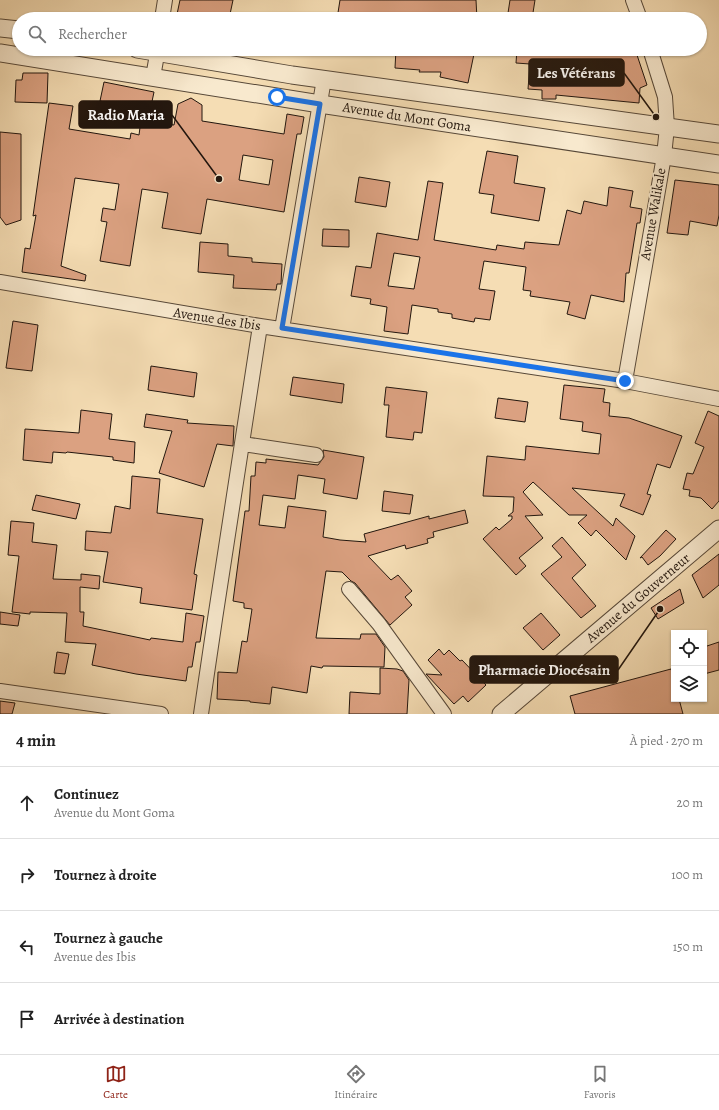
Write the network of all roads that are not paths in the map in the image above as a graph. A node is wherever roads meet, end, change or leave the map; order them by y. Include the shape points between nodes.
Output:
1 (165, 0) edge
2 (633, 0) edge
3 (163, 12) edge
4 (637, 12) edge
5 (0, 28) edge
6 (12, 29) edge
7 (0, 53) edge
8 (12, 53) edge
9 (55, 56) edge
10 (156, 56) edge
11 (187, 56) edge
12 (652, 56) edge
13 (153, 77) junction
14 (324, 79) junction
15 (320, 104) junction
16 (667, 127) junction
17 (719, 134) edge
18 (664, 156) junction
19 (719, 164) edge
20 (0, 282) edge
21 (260, 326) junction
22 (282, 328) junction
23 (625, 381) junction
24 (719, 399) edge
25 (243, 444) junction
26 (316, 455) dead end
27 (719, 529) edge
28 (349, 589) dead end
29 (0, 691) edge
30 (161, 714) edge
31 (201, 714) edge
32 (444, 714) edge
33 (501, 714) edge

1 - 3 street
2 - 4 street
5 - 6 street
7 - 8 street, Avenue du Mont Goma
9 - 13 street, Avenue du Mont Goma
10 - 13 street
11 - 14 street
12 - 16 street, Avenue Walikale via 665,97
13 - 15 street, Avenue du Mont Goma
14 - 15 street
14 - 16 street
15 - 18 street, Avenue du Mont Goma
15 - 22 street
16 - 17 street
16 - 18 street, Avenue Walikale
18 - 19 street, Avenue du Mont Goma
18 - 23 street, Avenue Walikale
20 - 21 street, Avenue des Ibis
21 - 22 street, Avenue des Ibis
21 - 25 street
22 - 23 street, Avenue des Ibis
23 - 24 street, Avenue des Ibis
25 - 26 street
25 - 31 street
27 - 33 street, Avenue du Gouverneur
28 - 32 street via 379,624
29 - 30 street

